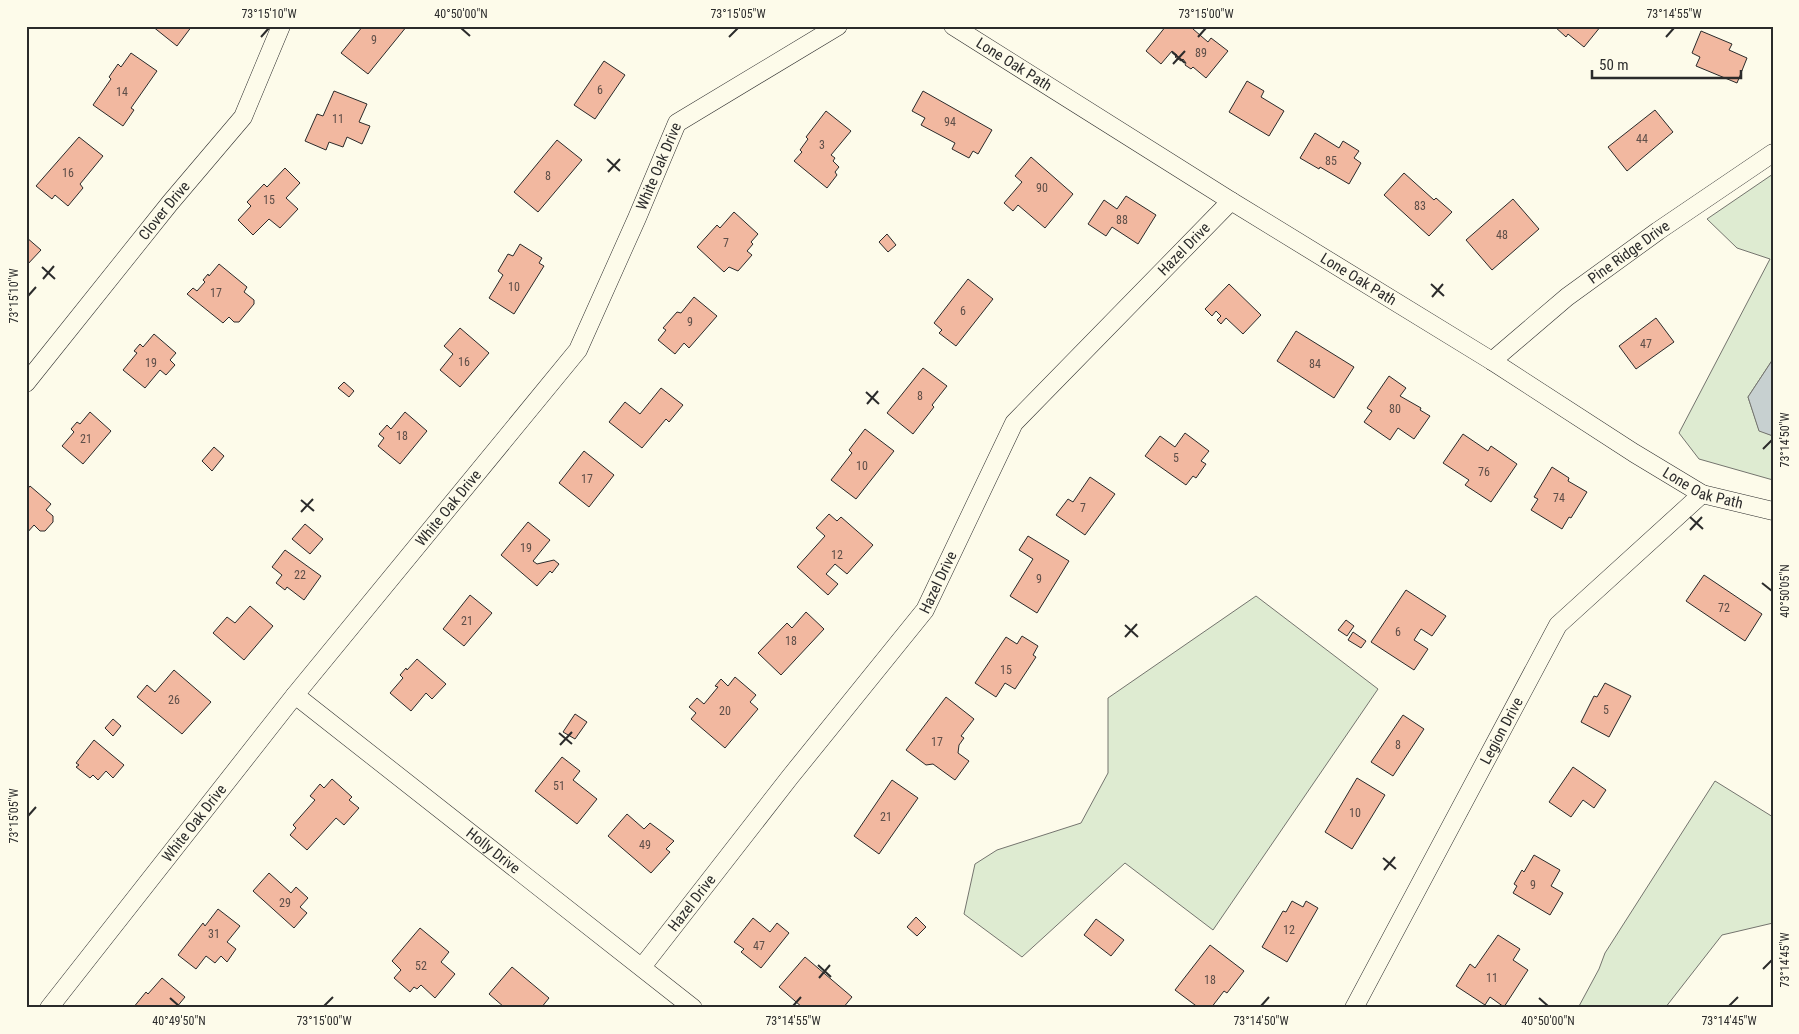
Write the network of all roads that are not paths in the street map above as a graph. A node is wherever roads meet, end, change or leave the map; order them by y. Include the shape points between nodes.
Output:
1 (281, 26) edge
2 (838, 26) edge
3 (953, 26) edge
4 (1773, 153) edge
5 (1231, 201) junction
6 (1492, 360) junction
7 (26, 383) edge
8 (1702, 494) junction
9 (1773, 511) edge
10 (295, 696) junction
11 (642, 967) junction
12 (48, 1008) edge
13 (693, 1008) edge
14 (1354, 1008) edge

1 - 7 street, Clover Drive via 243,117
2 - 10 street, White Oak Drive via 677,123 578,350
3 - 5 street, Lone Oak Path
4 - 6 street, Pine Ridge Drive via 1567,297
5 - 6 street, Lone Oak Path
5 - 11 street, Hazel Drive via 1014,423 925,610
6 - 8 street, Lone Oak Path
8 - 9 street, Lone Oak Path
8 - 14 street, Legion Drive via 1558,625
10 - 11 street, Holly Drive
10 - 12 street, White Oak Drive
11 - 13 street, Holly Drive

